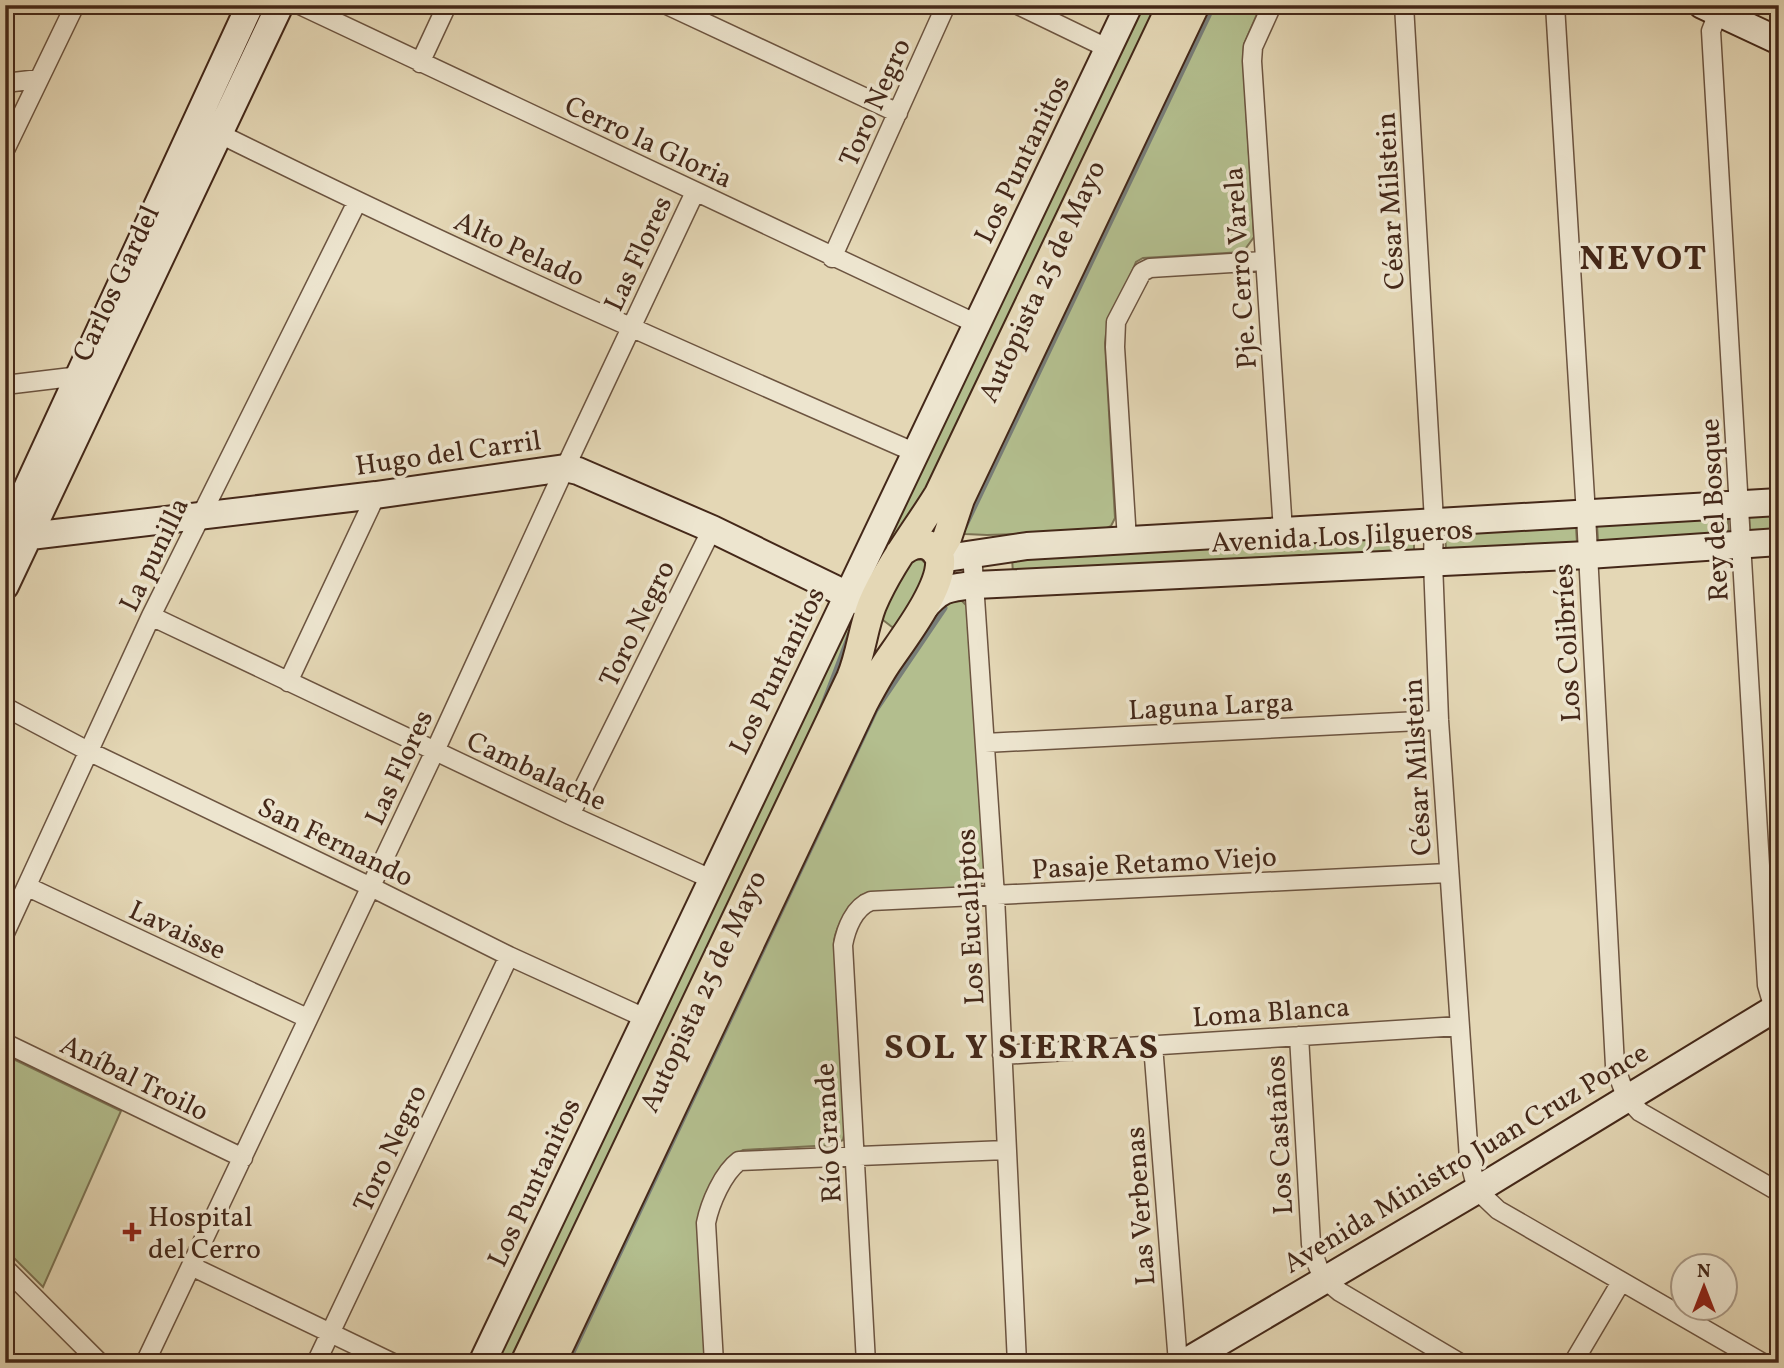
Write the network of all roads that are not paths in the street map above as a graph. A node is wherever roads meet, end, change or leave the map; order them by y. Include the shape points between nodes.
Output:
1 (75, 5) edge
2 (250, 5) edge
3 (280, 5) edge
4 (300, 5) edge
5 (447, 5) edge
6 (667, 5) edge
7 (946, 5) edge
8 (1018, 5) edge
9 (1129, 5) edge
10 (1172, 5) edge
11 (1195, 5) edge
12 (1272, 5) edge
13 (1404, 5) edge
14 (1555, 5) edge
15 (1715, 8) edge
16 (1779, 41) edge
17 (1109, 49) junction
18 (420, 63) junction
19 (38, 79) junction
20 (5, 83) edge
21 (898, 113) junction
22 (220, 134) junction
23 (5, 150) edge
24 (695, 192) junction
25 (357, 202) junction
26 (832, 258) junction
27 (1264, 261) junction
28 (977, 324) junction
29 (630, 329) junction
30 (80, 376) junction
31 (5, 385) edge
32 (916, 453) junction
33 (565, 468) junction
34 (376, 495) junction
35 (1779, 502) edge
36 (1739, 505) junction
37 (1586, 515) junction
38 (201, 516) junction
39 (1434, 521) junction
40 (712, 529) junction
41 (1283, 531) junction
42 (13, 537) edge
43 (1127, 540) junction
44 (1779, 542) edge
45 (1742, 544) junction
46 (901, 553) junction
47 (972, 553) junction
48 (1588, 555) junction
49 (939, 556) junction
50 (1433, 562) junction
51 (975, 585) junction
52 (5, 586) edge
53 (863, 605) junction
54 (151, 616) junction
55 (914, 623) junction
56 (288, 682) junction
57 (5, 708) edge
58 (1438, 720) junction
59 (985, 743) junction
60 (88, 751) junction
61 (435, 751) junction
62 (570, 815) junction
63 (1448, 873) junction
64 (711, 879) junction
65 (27, 887) junction
66 (371, 887) junction
67 (995, 896) junction
68 (862, 904) joint
69 (5, 933) edge
70 (509, 956) junction
71 (1777, 1010) edge
72 (307, 1018) junction
73 (645, 1018) junction
74 (1459, 1026) junction
75 (1299, 1036) junction
76 (5, 1043) edge
77 (1153, 1045) junction
78 (1002, 1055) junction
79 (1626, 1097) junction
80 (1006, 1150) junction
81 (855, 1156) junction
82 (243, 1158) junction
83 (1477, 1190) junction
84 (1779, 1192) edge
85 (191, 1266) junction
86 (5, 1268) edge
87 (1323, 1279) junction
88 (1621, 1282) junction
89 (331, 1332) junction
90 (100, 1363) edge
91 (145, 1363) edge
92 (316, 1363) edge
93 (393, 1363) edge
94 (482, 1363) edge
95 (525, 1363) edge
96 (551, 1363) edge
97 (714, 1363) edge
98 (866, 1363) edge
99 (1017, 1363) edge
100 (1178, 1363) edge
101 (1184, 1363) edge
102 (1460, 1363) edge
103 (1573, 1363) edge
104 (1763, 1363) edge

1 - 19 street
2 - 30 street, Carlos Gardel
3 - 22 street, Carlos Gardel
4 - 18 street, Cerro la Gloria
5 - 18 street
6 - 21 street
7 - 21 street, Toro Negro
8 - 17 street
9 - 17 street, Los Puntanitos
10 - 46 main road, Autopista 25 de Mayo via 939,494
11 - 49 main road, Autopista 25 de Mayo via 960,499
12 - 27 street, Pje. Cerro Varela via 1253,47 1252,61
13 - 39 street, César Milstein
14 - 37 street, Los Colibríes
15 - 16 street
15 - 36 street, Rey del Bosque via 1712,31
17 - 28 street, Los Puntanitos
18 - 24 street, Cerro la Gloria
19 - 20 street
19 - 23 street
21 - 26 street, Toro Negro
22 - 25 street, Alto Pelado
22 - 42 street, Carlos Gardel
24 - 26 street, Cerro la Gloria
24 - 29 street, Las Flores
25 - 29 street, Alto Pelado
25 - 38 street, La punilla
26 - 28 street, Cerro la Gloria
27 - 41 street, Pje. Cerro Varela
27 - 43 street via 1150,268 1142,272 1116,322
28 - 32 street, Los Puntanitos
29 - 32 street, Alto Pelado
29 - 33 street, Las Flores
30 - 31 street
30 - 42 street, Carlos Gardel
32 - 53 street, Los Puntanitos
33 - 34 street, Hugo del Carril
33 - 40 street, Hugo del Carril
33 - 61 street, Las Flores
34 - 38 street, Hugo del Carril
34 - 56 street
35 - 36 street, Avenida Los Jilgueros
36 - 37 street, Avenida Los Jilgueros
36 - 45 street, Rey del Bosque
37 - 39 street, Avenida Los Jilgueros
37 - 48 street, Los Colibríes
38 - 42 street, Hugo del Carril
38 - 54 street, La punilla
39 - 41 street, Avenida Los Jilgueros
39 - 50 street, César Milstein
40 - 53 street, Hugo del Carril
40 - 62 street, Toro Negro
41 - 43 street, Avenida Los Jilgueros
42 - 52 street, Carlos Gardel
43 - 47 street, Avenida Los Jilgueros
44 - 45 street, Avenida Los Jilgueros
45 - 48 street, Avenida Los Jilgueros
45 - 71 street, Rey del Bosque via 1767,985
46 - 49 main road via 919,543
46 - 53 main road, Autopista 25 de Mayo
47 - 49 street, Avenida Los Jilgueros
47 - 51 street, Los Eucaliptos
48 - 50 street, Avenida Los Jilgueros
48 - 79 street, Los Colibríes via 1615,1066
49 - 55 main road, Autopista 25 de Mayo via 937,577
50 - 51 street, Avenida Los Jilgueros
50 - 58 street, César Milstein
51 - 55 street, Avenida Los Jilgueros via 943,589
51 - 59 street, Los Eucaliptos
53 - 55 main road via 872,628 888,639 897,639
53 - 64 street, Los Puntanitos
53 - 95 main road, Autopista 25 de Mayo via 861,652 851,678
54 - 56 street, Cambalache
54 - 60 street, La punilla
55 - 96 main road, Autopista 25 de Mayo via 864,702
56 - 61 street, Cambalache
57 - 60 street, San Fernando
58 - 59 street, Laguna Larga
58 - 63 street, César Milstein
59 - 67 street, Los Eucaliptos
60 - 65 street, La punilla
60 - 66 street, San Fernando
61 - 62 street, Cambalache
61 - 66 street, Las Flores
62 - 64 street, Cambalache
63 - 67 street, Pasaje Retamo Viejo
63 - 74 street, César Milstein
64 - 73 street, Los Puntanitos
65 - 69 street, La punilla
65 - 72 street, Lavaisse
66 - 70 street, San Fernando
66 - 72 street, Las Flores
67 - 68 street, Pasaje Retamo Viejo
67 - 78 street, Los Eucaliptos
68 - 81 street, Río Grande via 845,931 843,945
70 - 73 street, San Fernando
70 - 89 street, Toro Negro
71 - 79 street, Avenida Ministro Juan Cruz Ponce
72 - 82 street, Las Flores
73 - 94 street, Los Puntanitos
74 - 75 street, Loma Blanca
74 - 83 street, César Milstein via 1469,1159
75 - 77 street, Loma Blanca
75 - 87 street, Los Castaños via 1311,1244
76 - 82 street, Aníbal Troilo
77 - 78 street, Loma Blanca
77 - 100 street, Las Verbenas
78 - 80 street, Los Eucaliptos
79 - 83 street, Avenida Ministro Juan Cruz Ponce
79 - 84 street via 1640,1112
80 - 81 street
80 - 99 street, Los Eucaliptos
81 - 97 street via 739,1161 730,1168 706,1223
81 - 98 street, Río Grande
82 - 85 street, Las Flores
83 - 87 street, Avenida Ministro Juan Cruz Ponce
83 - 88 street via 1498,1210
85 - 89 street
85 - 91 street, Las Flores
86 - 90 street
87 - 101 street, Avenida Ministro Juan Cruz Ponce
87 - 102 street
88 - 103 street
88 - 104 street
89 - 92 street, Toro Negro
89 - 93 street

